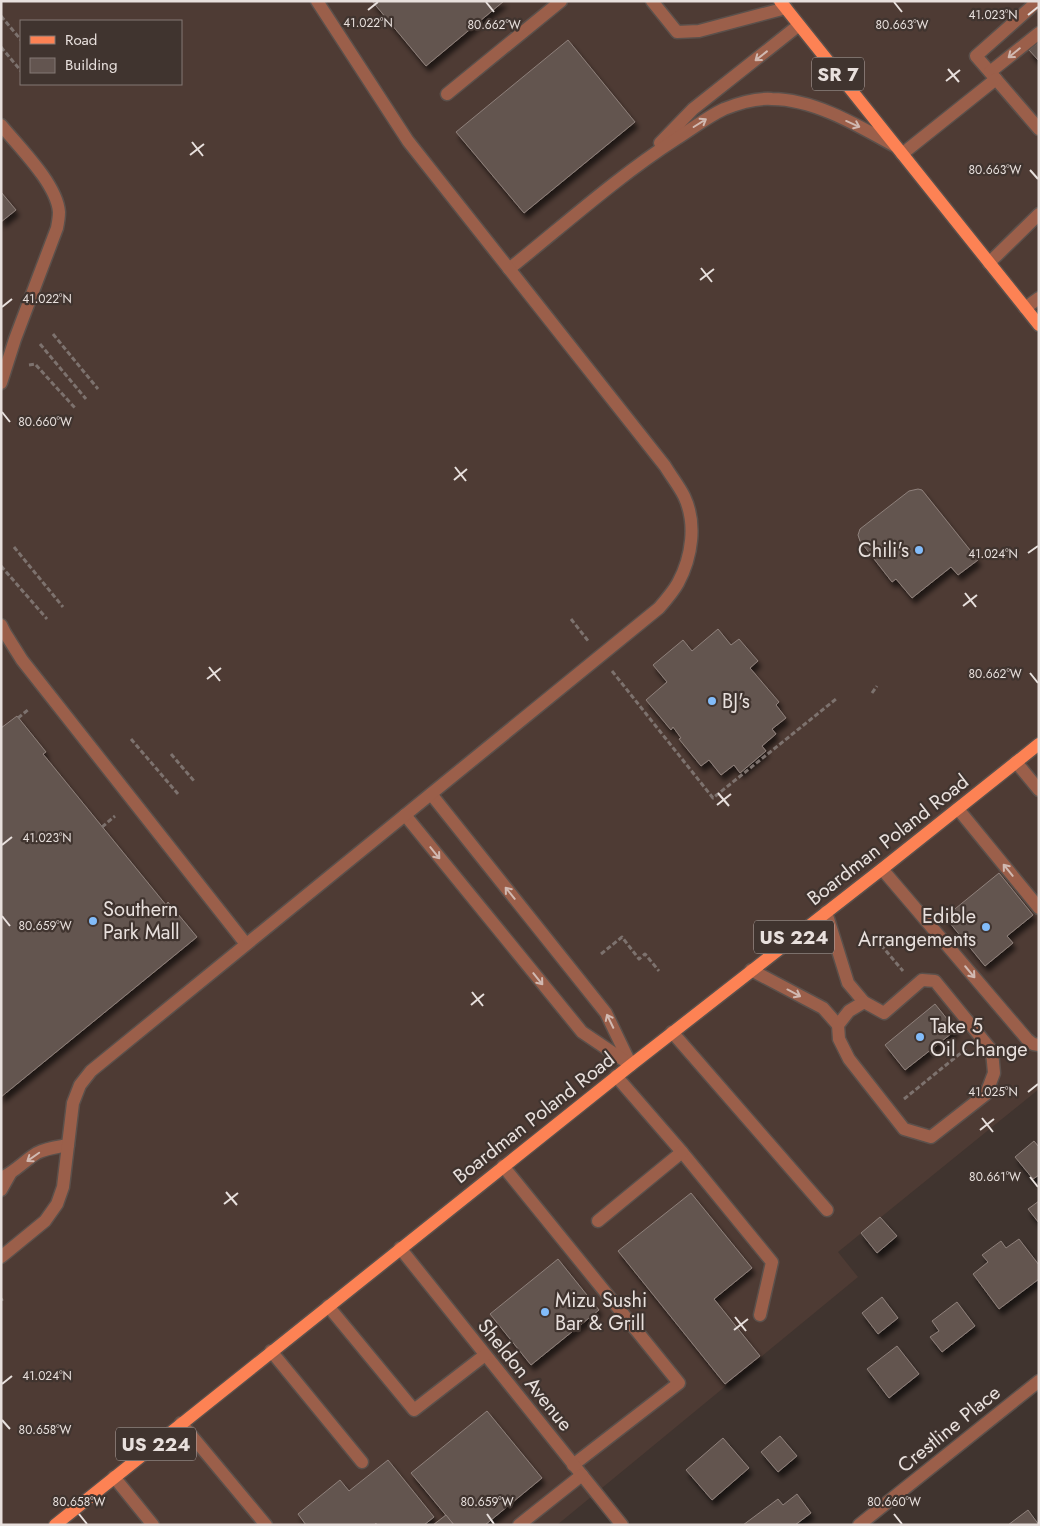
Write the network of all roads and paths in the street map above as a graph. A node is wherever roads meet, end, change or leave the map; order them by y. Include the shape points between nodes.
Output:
1 (317, 1) edge
2 (561, 1) edge
3 (652, 1) edge
4 (1038, 1) edge
5 (783, 5) edge
6 (1, 16) edge
7 (799, 25) junction
8 (1039, 33) edge
9 (20, 39) edge
10 (1, 47) edge
11 (20, 70) edge
12 (993, 76) junction
13 (447, 94) dead end
14 (1, 125) edge
15 (1039, 129) edge
16 (898, 150) junction
17 (645, 159) junction
18 (1039, 214) edge
19 (989, 263) junction
20 (509, 269) junction
21 (1039, 298) edge
22 (1025, 308) junction
23 (1039, 325) edge
24 (53, 334) dead end
25 (40, 344) dead end
26 (29, 365) dead end
27 (1, 383) edge
28 (98, 389) dead end
29 (86, 399) dead end
30 (74, 408) dead end
31 (14, 548) dead end
32 (1, 566) edge
33 (63, 607) dead end
34 (47, 619) dead end
35 (571, 619) dead end
36 (1, 625) edge
37 (600, 656) junction
38 (878, 686) dead end
39 (872, 693) dead end
40 (836, 699) dead end
41 (29, 709) dead end
42 (18, 718) dead end
43 (131, 739) dead end
44 (1039, 739) edge
45 (1039, 744) edge
46 (171, 754) dead end
47 (1021, 758) junction
48 (194, 781) dead end
49 (1039, 790) edge
50 (178, 794) dead end
51 (431, 794) junction
52 (958, 808) junction
53 (405, 815) junction
54 (115, 816) dead end
55 (102, 827) dead end
56 (882, 869) junction
57 (1039, 908) edge
58 (826, 912) junction
59 (246, 944) junction
60 (881, 945) dead end
61 (601, 954) dead end
62 (751, 970) junction
63 (659, 971) dead end
64 (916, 986) junction
65 (864, 1002) junction
66 (838, 1025) junction
67 (672, 1032) junction
68 (981, 1037) junction
69 (1039, 1045) edge
70 (631, 1065) junction
71 (616, 1076) junction
72 (890, 1111) junction
73 (68, 1145) junction
74 (682, 1152) junction
75 (504, 1166) junction
76 (6, 1176) edge
77 (1, 1190) edge
78 (827, 1210) dead end
79 (598, 1221) dead end
80 (400, 1248) junction
81 (1, 1257) edge
82 (328, 1306) junction
83 (760, 1315) dead end
84 (271, 1352) junction
85 (485, 1355) junction
86 (1039, 1381) edge
87 (181, 1424) junction
88 (362, 1462) dead end
89 (577, 1470) junction
90 (114, 1477) junction
91 (55, 1525) edge
92 (153, 1525) edge
93 (266, 1525) edge
94 (519, 1525) edge
95 (622, 1525) edge
96 (859, 1525) edge

1 - 20 street via 408,140
2 - 13 street
3 - 5 street via 677,32 699,31
4 - 12 street via 976,56
5 - 7 main road, SR 7
6 - 9 path
7 - 16 main road, SR 7
7 -> 17 street via 693,110
8 -> 12 street
10 - 11 path
12 - 15 street
12 - 16 street
14 - 27 street via 44,177 54,194 58,212 57,228
17 -> 16 street via 725,109 772,99 796,101 822,110 863,128
16 - 19 main road, SR 7
17 - 20 street
18 - 19 street
19 - 22 main road, SR 7
20 - 37 street via 665,466 684,497 692,521 688,558 678,583 660,608
21 - 22 street
22 - 23 main road, SR 7
24 - 28 path
25 - 29 path
26 - 30 path via 35,364
31 - 33 path
32 - 34 path
35 - 37 path
36 - 59 street via 22,660
37 - 40 path via 714,798
37 - 51 street
38 - 39 path
41 - 42 path
43 - 50 path
44 - 47 main road
45 - 47 main road, Boardman Poland Road / US 224
46 - 48 path
47 - 49 street
47 - 52 main road, Boardman Poland Road / US 224
51 - 53 street
70 -> 51 street via 606,1013
52 - 56 main road, Boardman Poland Road / US 224
57 -> 52 street
53 - 59 street
53 -> 70 street via 582,1032
54 - 55 path
56 - 58 main road, Boardman Poland Road / US 224
56 -> 69 street via 1027,1039
58 - 62 main road, Boardman Poland Road / US 224
58 - 65 street via 848,983
59 - 73 street via 90,1071 73,1103
60 - 64 path
61 - 63 path via 622,937 639,959 645,954
62 -> 66 street via 823,1008
62 - 67 main road, Boardman Poland Road / US 224
64 - 65 street via 884,1013
64 - 68 street via 922,980 935,982
65 - 66 street via 849,1011
66 - 72 street via 839,1039 849,1059
67 - 70 main road, Boardman Poland Road / US 224
67 - 78 street
68 - 72 path
68 - 72 street via 992,1051 994,1073 986,1094 931,1137 904,1129
70 - 71 main road, Boardman Poland Road / US 224
71 - 74 street
71 - 75 main road, Boardman Poland Road / US 224
73 -> 76 street via 37,1153
73 - 81 street via 63,1187 57,1204 45,1221
74 - 79 street
74 - 83 street via 772,1262
75 - 80 main road, Boardman Poland Road / US 224
75 - 89 street via 679,1383
76 - 77 street
80 - 82 main road, Boardman Poland Road / US 224
80 - 85 street, Sheldon Avenue
82 - 84 main road, Boardman Poland Road / US 224
82 - 85 street via 414,1410
84 - 87 main road, Boardman Poland Road / US 224
84 - 88 street
85 - 89 street, Sheldon Avenue
86 - 96 street, Crestline Place
87 - 90 main road, Boardman Poland Road / US 224
87 - 93 street
89 - 94 street
89 - 95 street, Sheldon Avenue
90 - 91 main road, Boardman Poland Road / US 224
90 - 92 street

